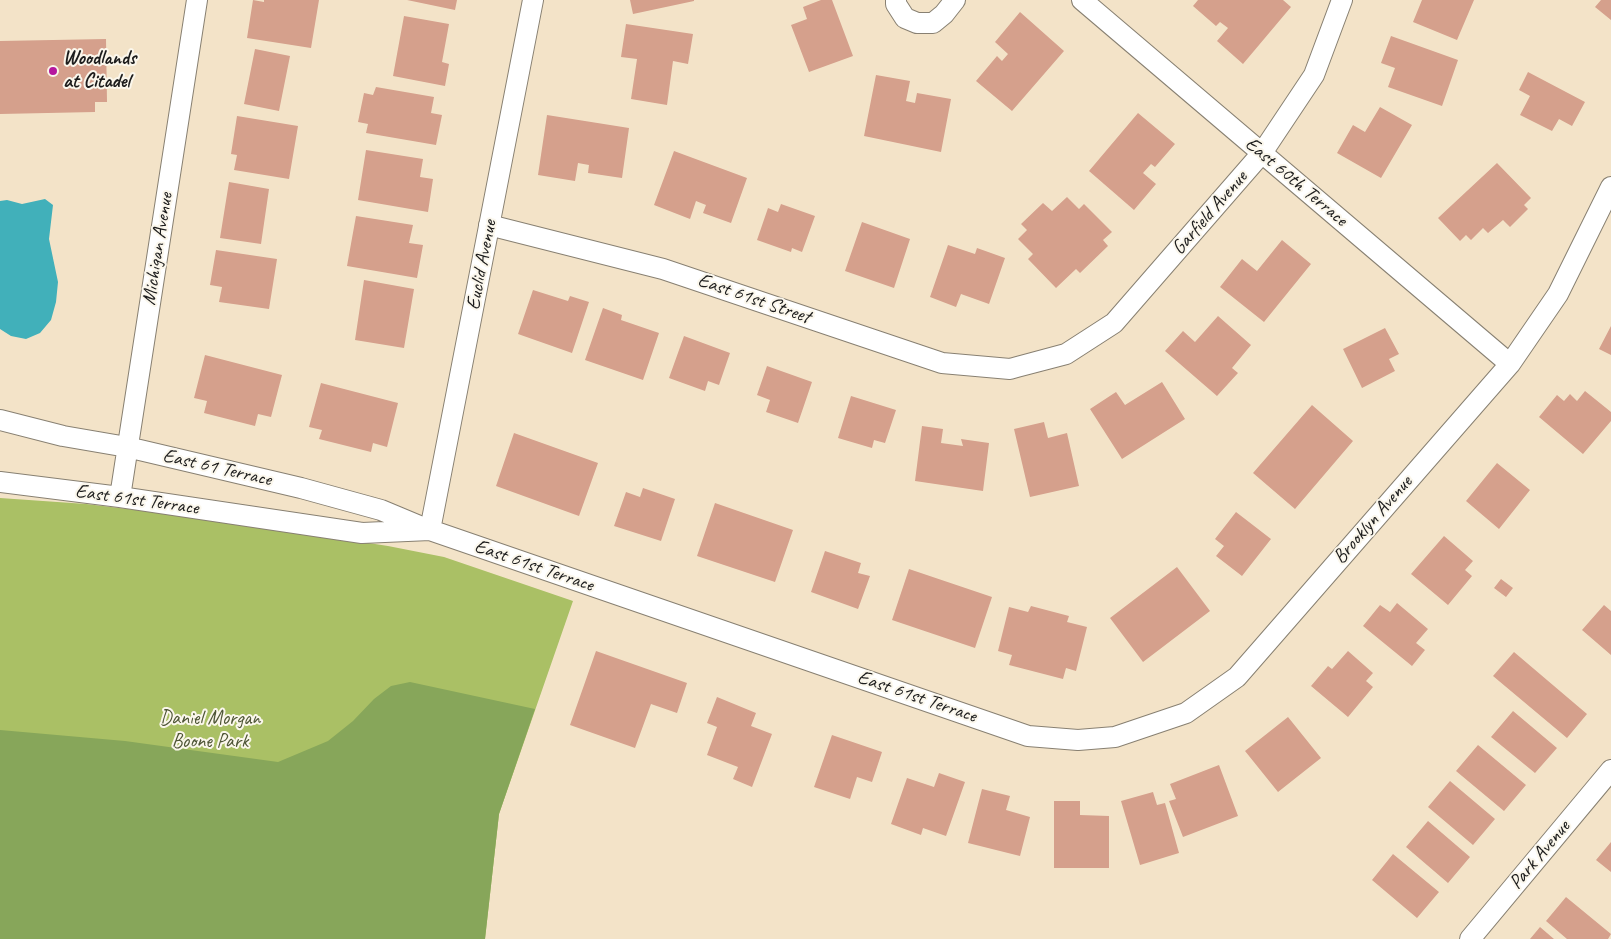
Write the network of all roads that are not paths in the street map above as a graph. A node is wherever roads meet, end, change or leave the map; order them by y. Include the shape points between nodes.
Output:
1 (197, 0) edge
2 (533, 0) edge
3 (896, 0) edge
4 (955, 0) edge
5 (1082, 0) edge
6 (1342, 0) edge
7 (1262, 153) junction
8 (1611, 187) edge
9 (489, 225) junction
10 (1510, 364) junction
11 (1017, 367) joint
12 (0, 420) edge
13 (127, 447) junction
14 (0, 482) edge
15 (120, 498) junction
16 (430, 530) junction
17 (1048, 738) joint
18 (1611, 770) edge
19 (1470, 939) edge

1 - 13 street, Michigan Avenue
2 - 9 street, Euclid Avenue
3 - 4 street via 905,18 917,24 933,23
5 - 7 street, East 60th Terrace
6 - 7 street, Garfield Avenue via 1314,76
7 - 10 street, East 60th Terrace
7 - 11 street, Garfield Avenue via 1114,322 1066,354
8 - 10 street, Brooklyn Avenue via 1558,294
9 - 11 street, East 61st Street via 663,269 942,364
9 - 16 street, Euclid Avenue
10 - 17 street, Brooklyn Avenue via 1236,677 1186,713 1115,737
12 - 13 street, East 61 Terrace via 62,436
13 - 15 street, Michigan Avenue
13 - 16 street, East 61 Terrace via 302,488 381,510
14 - 15 street, East 61st Terrace
15 - 16 street, East 61st Terrace via 362,533
16 - 17 street, East 61st Terrace via 1028,736
18 - 19 street, Park Avenue

